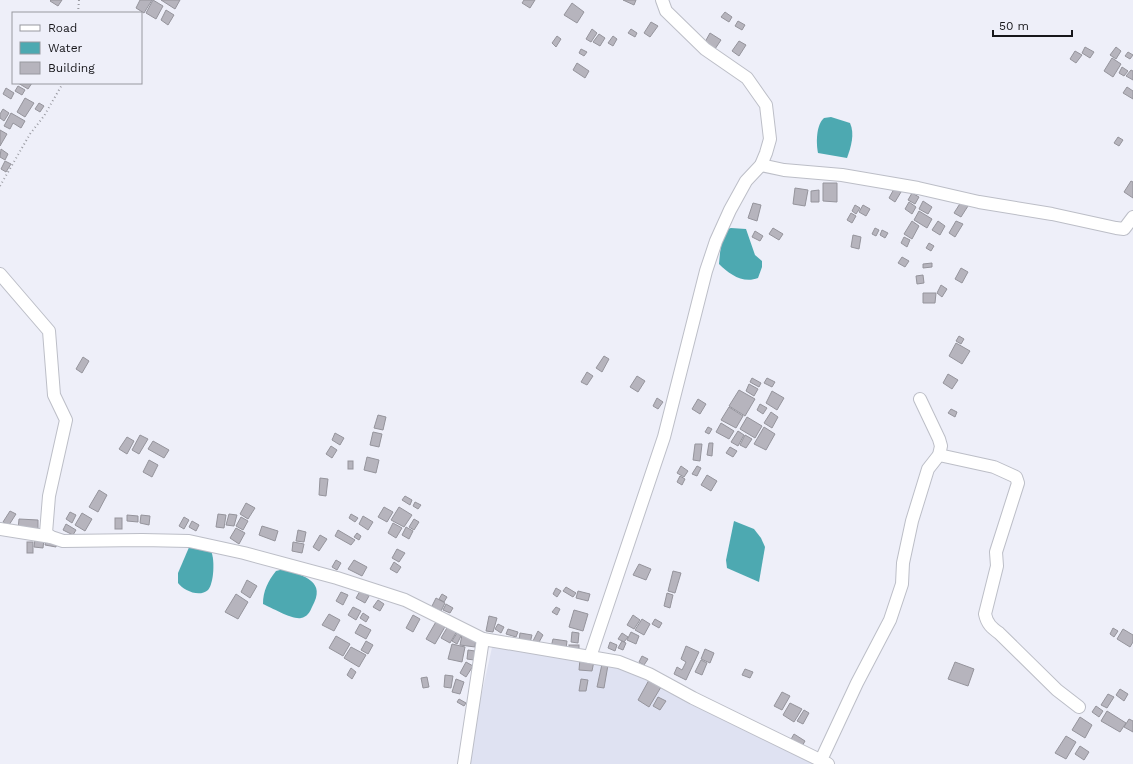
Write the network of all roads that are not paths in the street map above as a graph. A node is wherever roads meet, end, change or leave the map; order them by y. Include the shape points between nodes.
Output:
1 (662, 0) edge
2 (760, 165) junction
3 (1133, 217) edge
4 (0, 274) edge
5 (920, 399) dead end
6 (939, 455) junction
7 (0, 529) edge
8 (51, 537) junction
9 (483, 639) junction
10 (590, 657) junction
11 (1079, 707) dead end
12 (825, 762) edge
13 (464, 764) edge

1 - 2 street via 666,12 705,49 748,78 766,105 770,139
2 - 3 street via 918,188 1116,228 1124,229
2 - 10 street via 746,181 716,241 664,437
4 - 8 street via 49,331 54,395 66,420 49,496 46,533
5 - 6 street via 939,439
6 - 11 street via 994,467 1018,480 996,552 997,566 986,619 990,627 1057,690
6 - 12 street via 928,469 912,521 903,563 902,584 890,620 857,683
7 - 8 street
8 - 9 street via 63,541 189,541 244,553 337,578 405,600
9 - 10 street
9 - 13 street
10 - 12 street via 619,662 649,674

